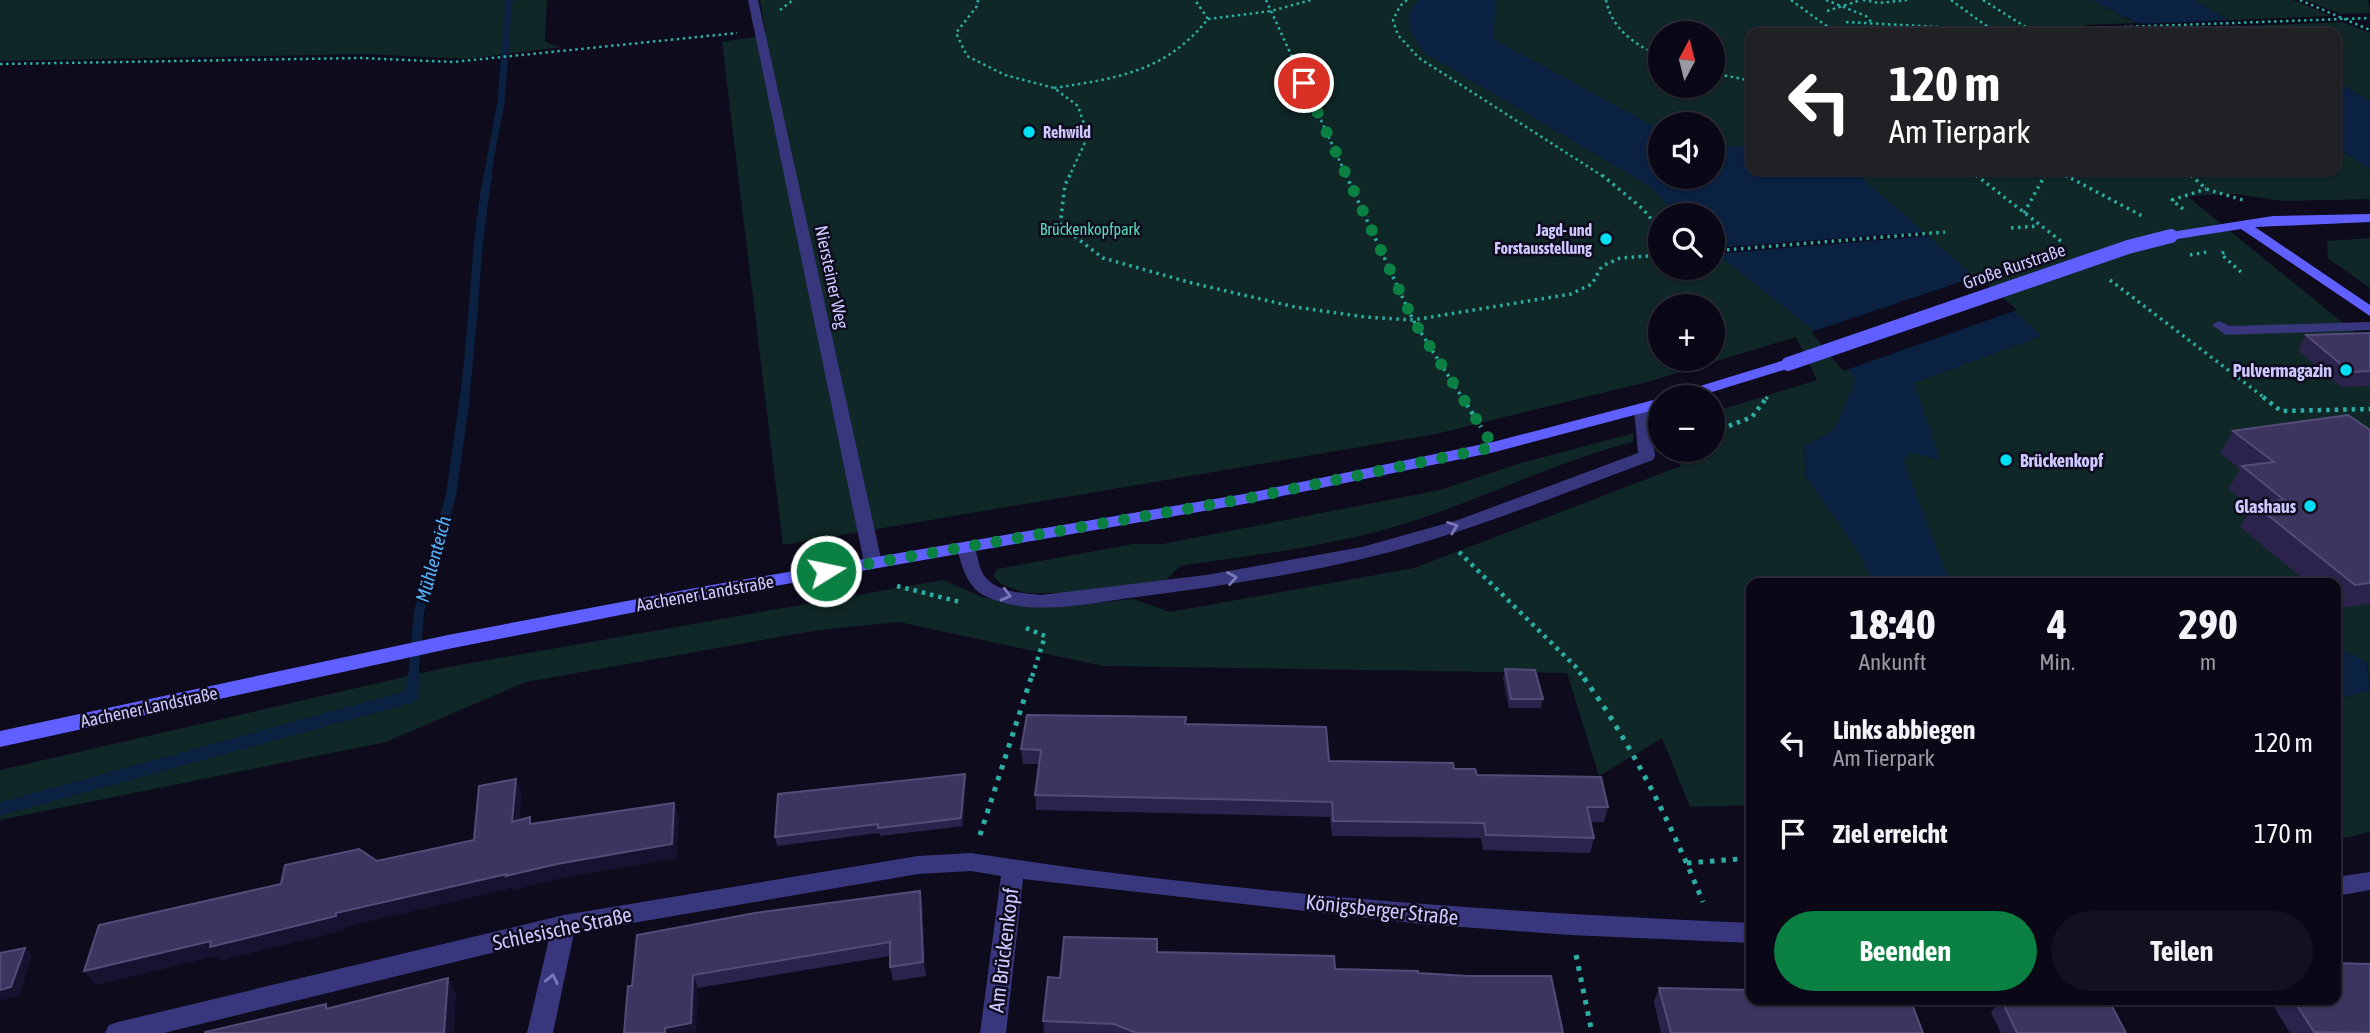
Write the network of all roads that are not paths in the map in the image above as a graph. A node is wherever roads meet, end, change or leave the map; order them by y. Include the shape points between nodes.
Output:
1 (753, 0) edge
2 (2370, 218) edge
3 (2241, 223) junction
4 (2370, 312) edge
5 (2219, 325) dead end
6 (2370, 326) edge
7 (1719, 385) edge
8 (1648, 407) edge
9 (1642, 409) junction
10 (966, 547) junction
11 (873, 563) junction
12 (0, 739) edge
13 (1013, 867) junction
14 (2370, 881) edge
15 (2341, 886) edge
16 (564, 925) junction
17 (1746, 933) edge
18 (118, 1033) edge
19 (540, 1033) edge
20 (993, 1033) edge

1 - 11 street, Niersteiner Weg
2 - 3 main road, Große Rurstraße
3 - 4 main road
3 - 7 main road, Große Rurstraße, bridge via 2128,247
5 - 6 street via 2227,331
8 - 9 main road
9 - 10 main road, Aachener Landstraße via 1494,447 1244,499
10 -> 9 street via 972,574 990,590 1021,599 1064,599 1222,580 1334,559 1438,532 1647,457
10 - 11 main road, Aachener Landstraße
11 - 12 main road, Aachener Landstraße via 448,642
13 - 16 street, Schlesische Straße via 971,862 918,865
13 - 17 street, Königsberger Straße via 1067,877 1421,914
13 - 20 street, Am Brückenkopf
14 - 15 street
16 - 18 street, Schlesische Straße
19 -> 16 street

